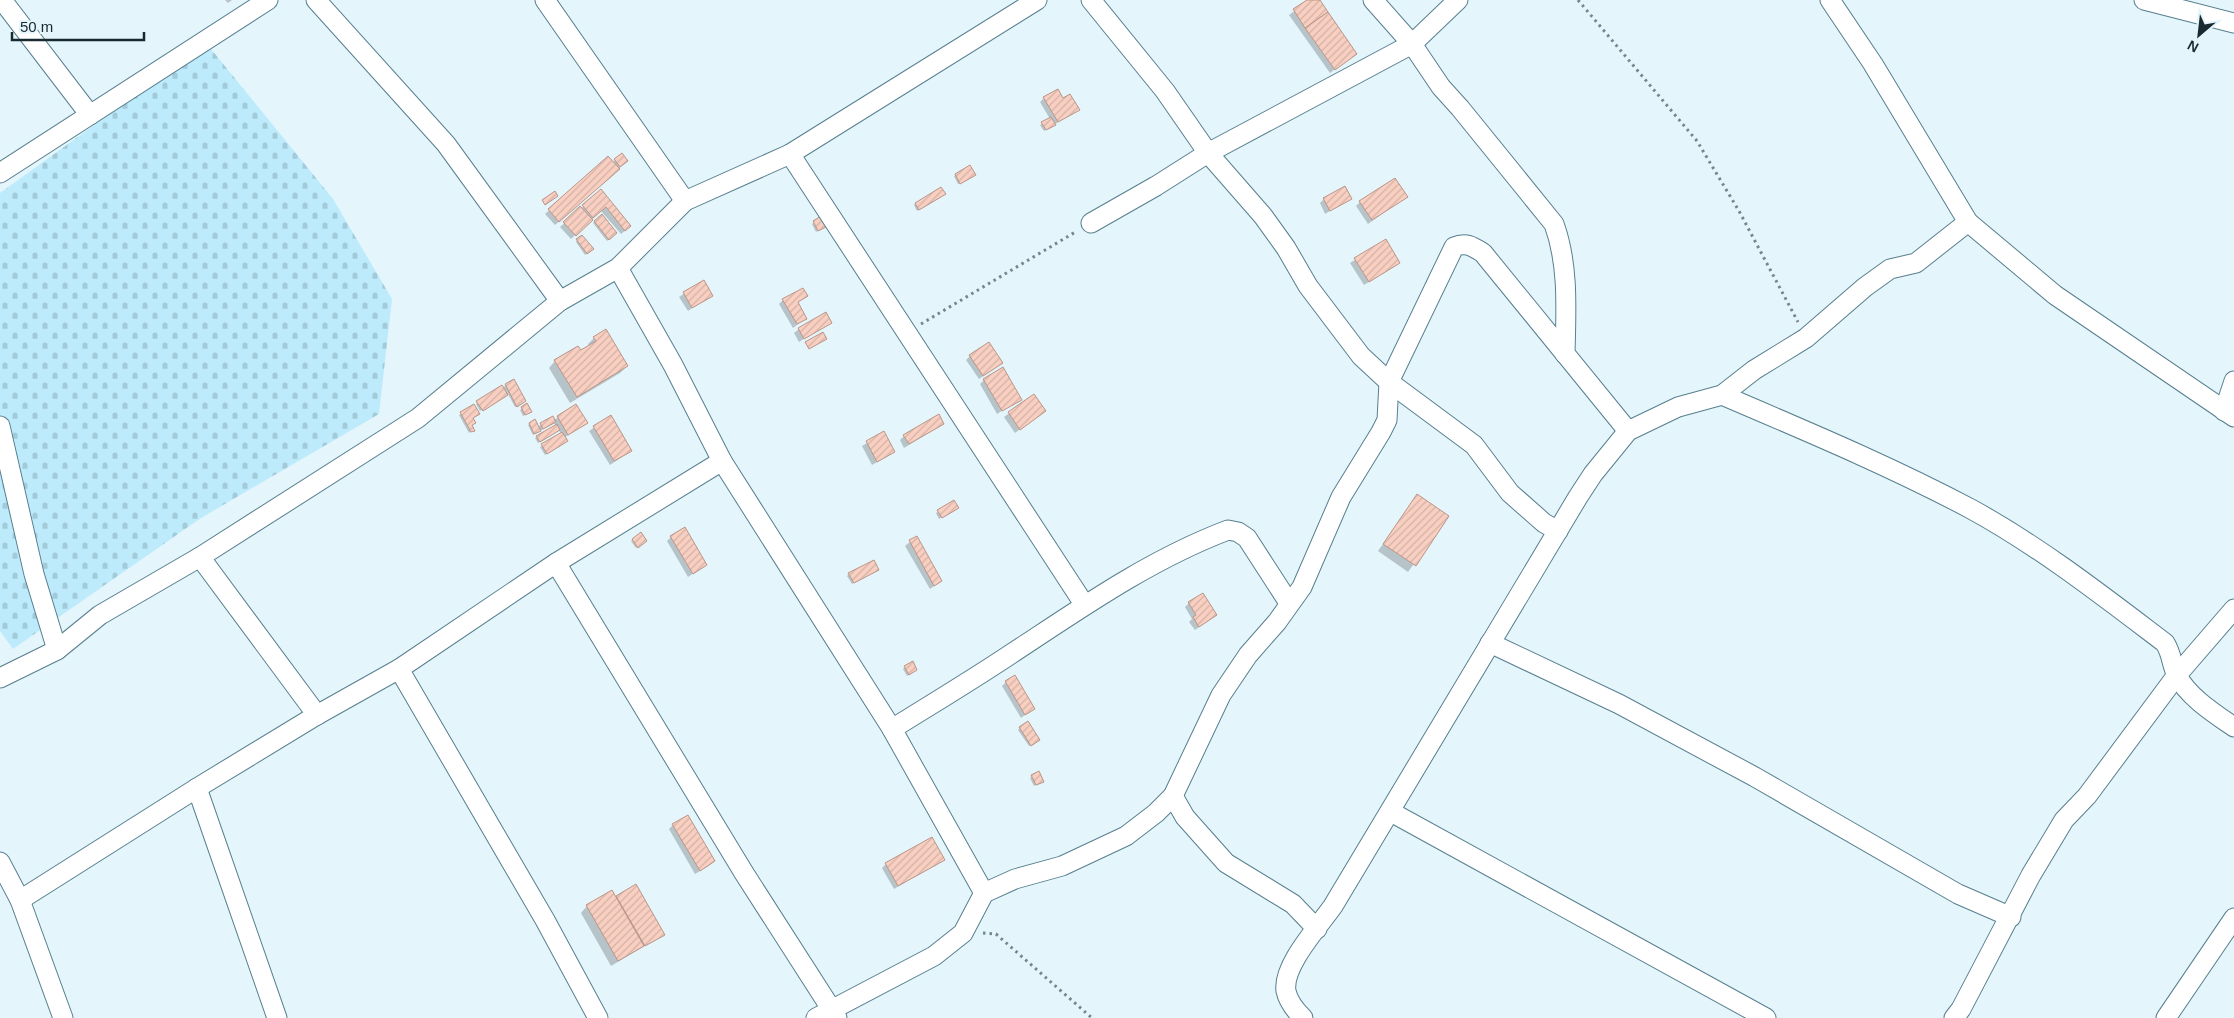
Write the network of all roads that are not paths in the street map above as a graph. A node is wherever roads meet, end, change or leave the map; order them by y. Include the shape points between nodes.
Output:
1 (2, 0) edge
2 (268, 0) edge
3 (316, 0) edge
4 (1037, 0) edge
5 (1091, 0) edge
6 (1373, 0) edge
7 (1458, 0) edge
8 (1830, 0) edge
9 (2144, 0) edge
10 (555, 3) edge
11 (2234, 23) edge
12 (1412, 44) junction
13 (90, 115) junction
14 (1208, 153) junction
15 (790, 154) junction
16 (0, 173) edge
17 (685, 200) junction
18 (1968, 222) junction
19 (1091, 223) road end
20 (618, 268) junction
21 (560, 301) junction
22 (1565, 354) junction
23 (1389, 382) junction
24 (2234, 382) edge
25 (1722, 395) junction
26 (2229, 414) edge
27 (0, 426) edge
28 (1628, 431) junction
29 (722, 461) junction
30 (1558, 531) junction
31 (200, 556) junction
32 (556, 564) junction
33 (1289, 603) junction
34 (1084, 604) junction
35 (2234, 608) edge
36 (1490, 642) junction
37 (57, 650) junction
38 (399, 669) junction
39 (2176, 675) junction
40 (0, 678) edge
41 (317, 715) junction
42 (2234, 727) edge
43 (892, 728) junction
44 (197, 788) junction
45 (1172, 796) junction
46 (1391, 812) junction
47 (0, 862) edge
48 (984, 893) junction
49 (20, 900) junction
50 (2010, 916) junction
51 (2234, 918) edge
52 (1317, 929) junction
53 (828, 1015) edge
54 (62, 1018) edge
55 (277, 1018) edge
56 (598, 1018) edge
57 (1302, 1018) edge
58 (1766, 1018) edge
59 (1954, 1018) edge
60 (2166, 1018) edge

1 - 13 street
2 - 13 street
3 - 21 street via 446,144
4 - 15 street
5 - 14 street via 1166,91
6 - 12 street
7 - 12 street
8 - 18 street via 1873,64
9 - 11 street
10 - 17 street
12 - 14 street
12 - 22 street via 1441,87 1554,224 1560,240 1567,297
13 - 16 street
14 - 19 street
14 - 23 street via 1263,216 1339,330
15 - 17 street
15 - 34 street
17 - 20 street
18 - 25 street via 1916,263 1890,269 1806,338 1754,370
18 - 26 street via 2055,295
20 - 21 street
20 - 29 street
21 - 31 street via 418,418
22 - 23 street via 1483,253 1463,243 1454,247
22 - 28 street
23 - 30 street via 1466,439 1510,494
23 - 33 street via 1387,420 1341,498 1302,587
24 - 26 street
25 - 28 street via 1678,407
25 - 39 street via 1863,455 1973,510 2080,578 2165,643 2172,655
27 - 37 street via 34,574
28 - 30 street via 1592,474
29 - 32 street
29 - 43 street
30 - 36 street
31 - 37 street via 100,615
31 - 41 street
32 - 38 street
32 - 53 street
33 - 34 street via 1247,538 1228,530 1164,558
33 - 45 street via 1221,695
34 - 43 street via 1010,655
35 - 39 street
36 - 46 street
36 - 50 street via 1618,704 1755,777 1958,894
37 - 40 street
38 - 41 street
38 - 56 street
39 - 42 street via 2200,703
39 - 50 street via 2088,796 2064,820 2030,875
41 - 44 street
43 - 48 street
44 - 49 street
44 - 55 street
45 - 48 street via 1126,836 1062,866 1015,879
45 - 52 street via 1226,863 1293,904
46 - 52 street
46 - 58 street
47 - 49 street
48 - 53 street via 963,933 934,956
49 - 54 street
50 - 59 street
51 - 60 street
52 - 57 street via 1305,943 1286,980 1286,993

